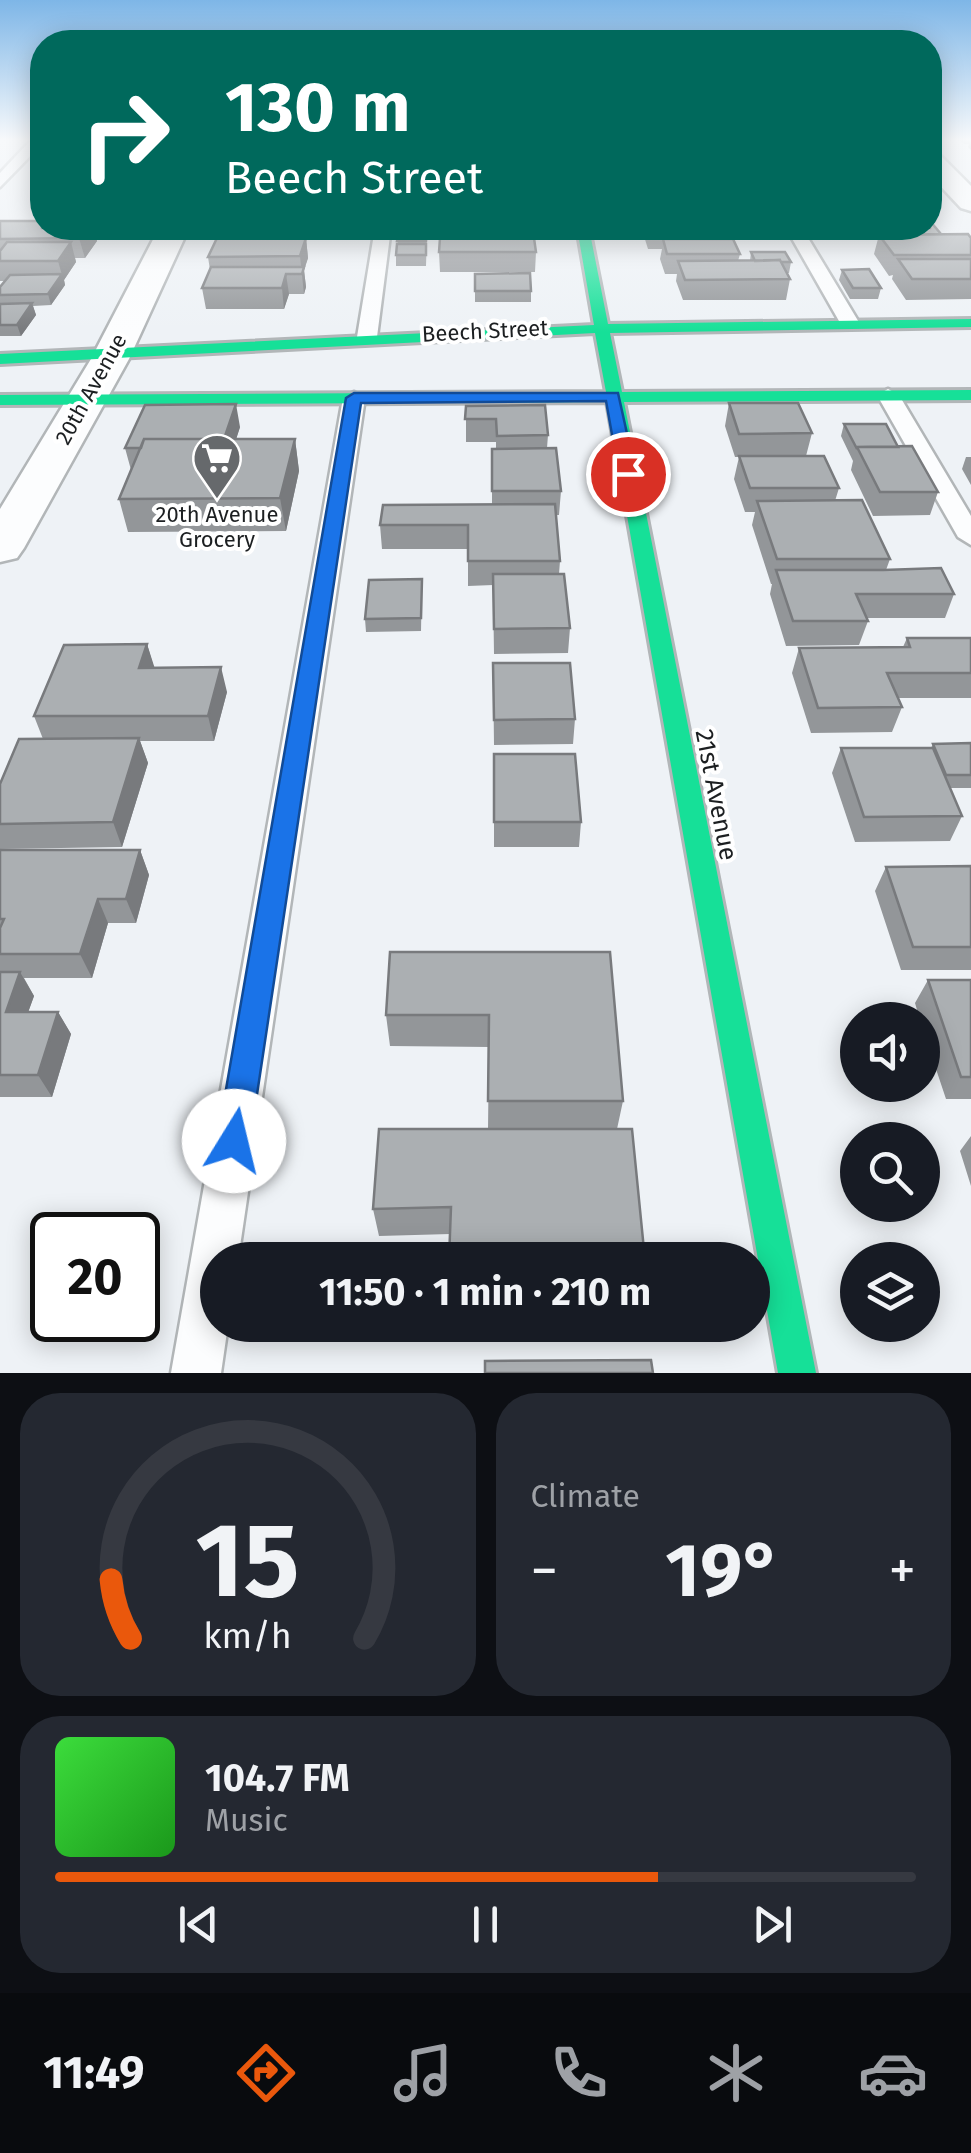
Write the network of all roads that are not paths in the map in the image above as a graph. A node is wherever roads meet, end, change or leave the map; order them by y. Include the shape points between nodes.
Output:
1 (168, 240) edge
2 (381, 240) edge
3 (585, 240) edge
4 (801, 240) edge
5 (850, 324) junction
6 (971, 324) edge
7 (599, 326) junction
8 (367, 337) junction
9 (0, 359) edge
10 (110, 359) junction
11 (888, 395) junction
12 (971, 395) edge
13 (613, 396) junction
14 (354, 398) junction
15 (0, 400) edge
16 (86, 400) junction
17 (971, 537) edge
18 (0, 548) edge
19 (196, 1373) edge
20 (797, 1373) edge

1 - 10 street, 20th Avenue
2 - 8 lane
3 - 7 street, 21st Avenue
4 - 5 lane
5 - 6 street, Beech Street
5 - 7 street, Beech Street
7 - 8 street, Beech Street
7 - 13 street, 21st Avenue
8 - 10 street, Beech Street
9 - 10 street, Beech Street
10 - 16 street, 20th Avenue
11 - 12 street
11 - 13 street
11 - 17 lane
13 - 14 street
13 - 20 street, 21st Avenue
14 - 16 street
14 - 19 lane
15 - 16 street
16 - 18 street, 20th Avenue

